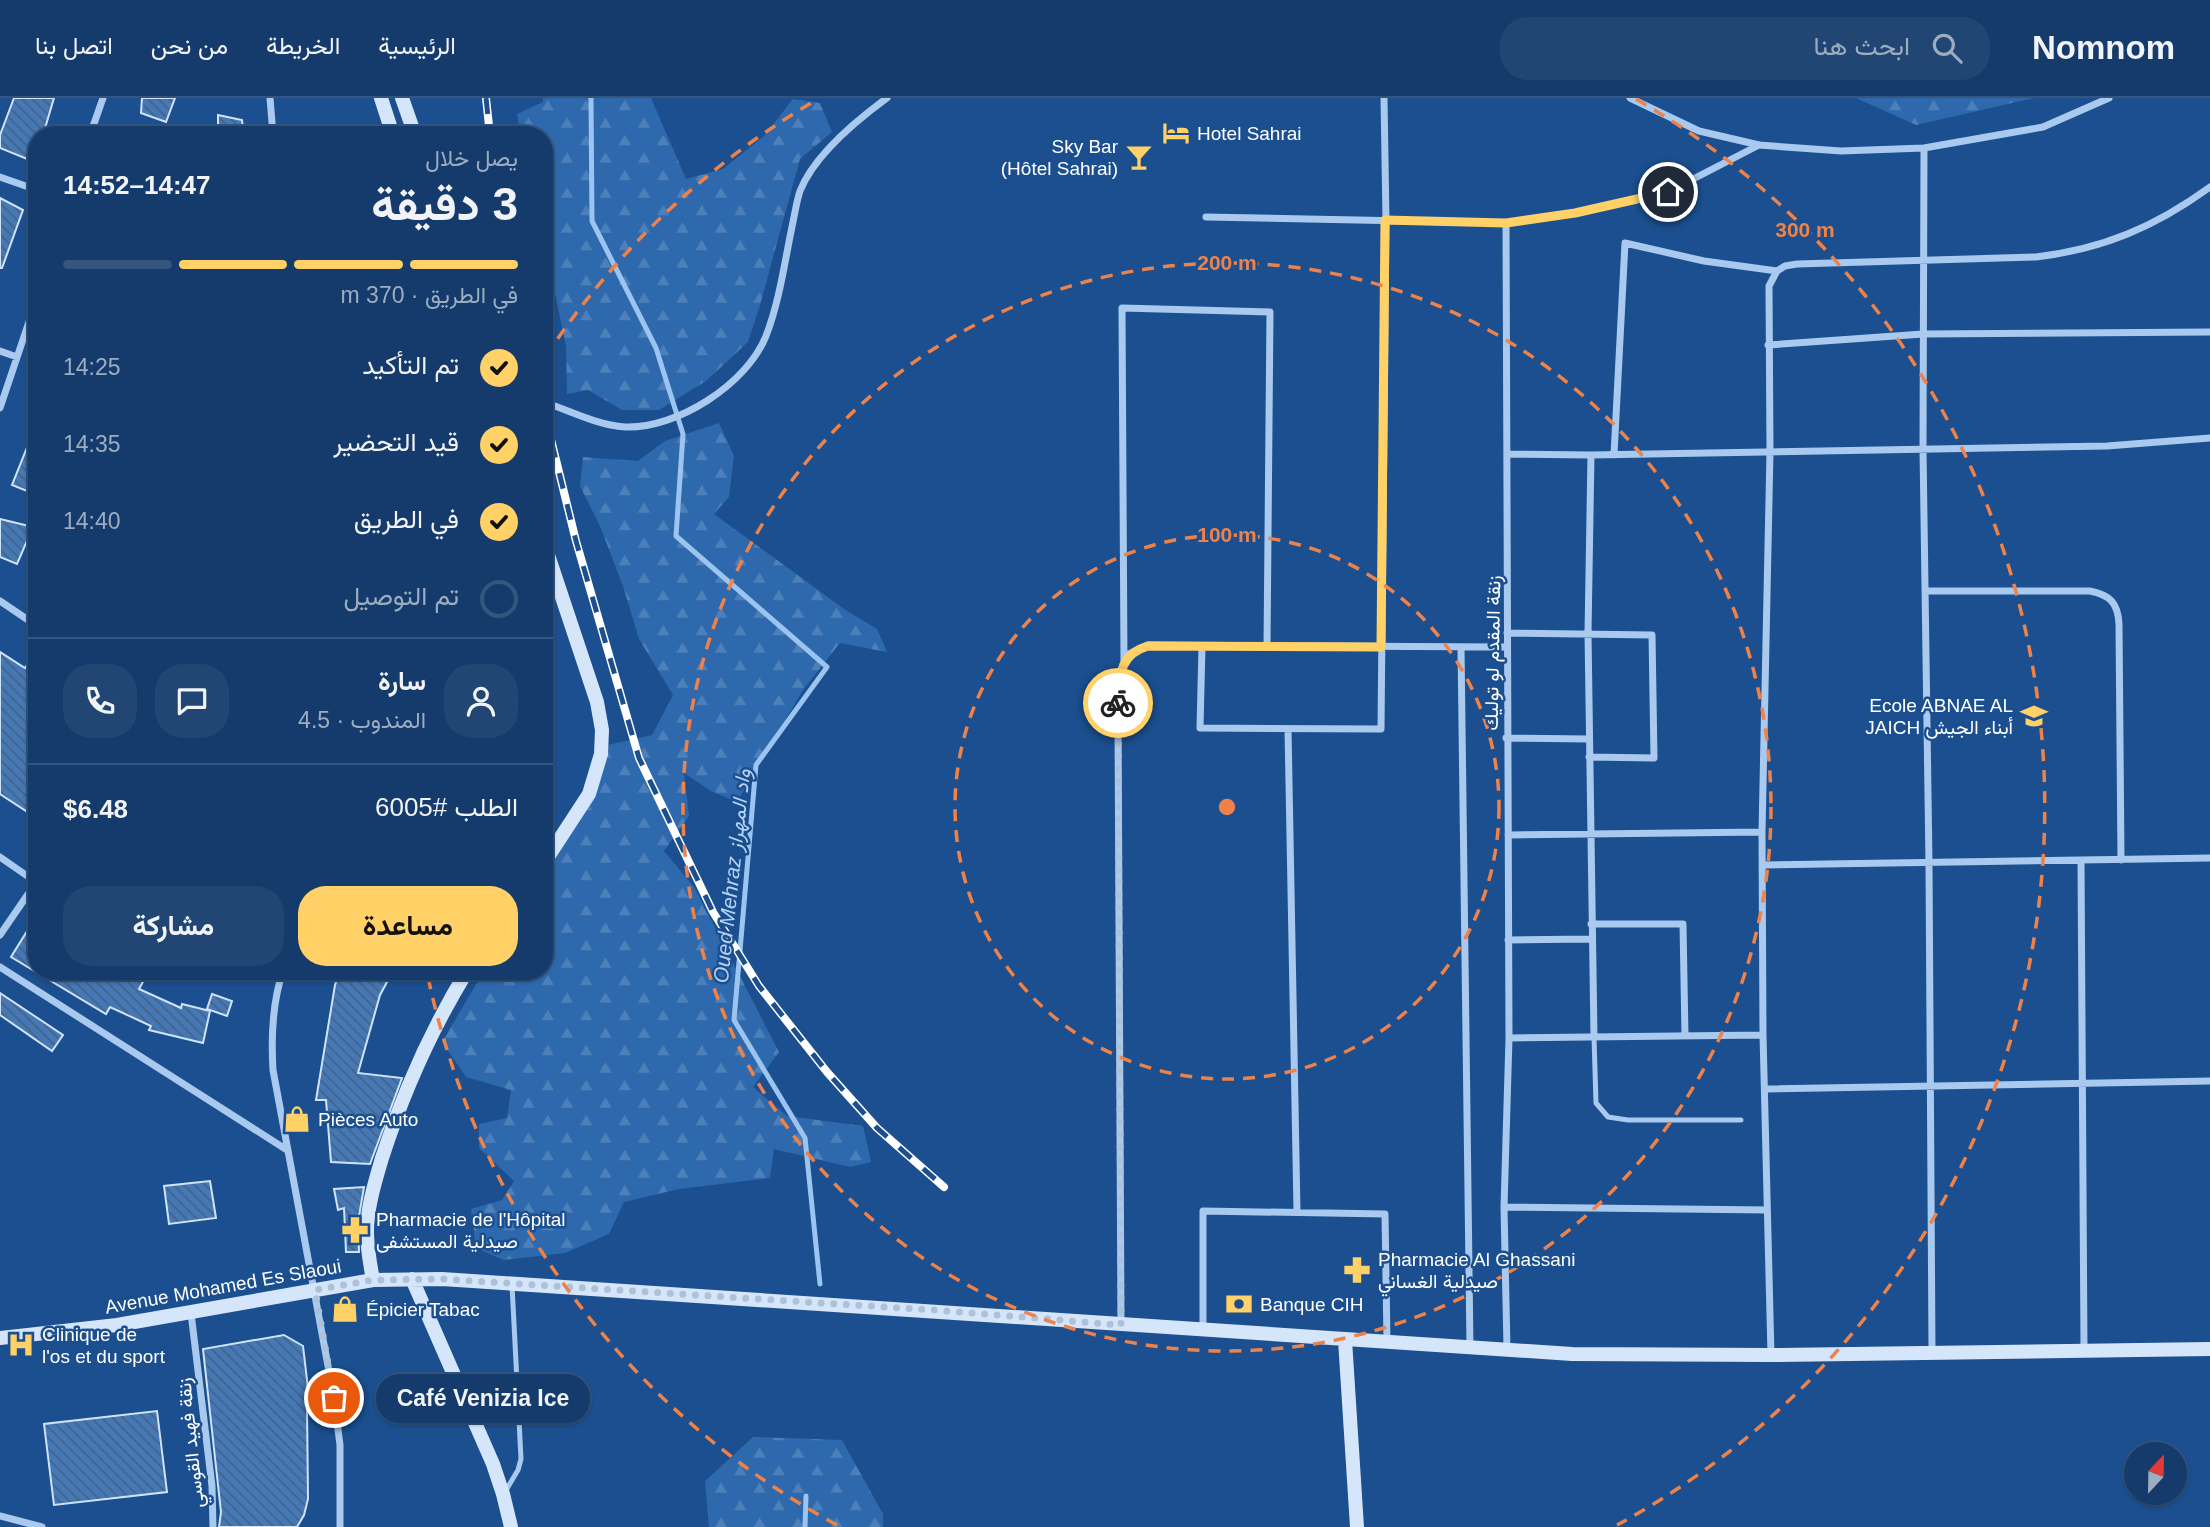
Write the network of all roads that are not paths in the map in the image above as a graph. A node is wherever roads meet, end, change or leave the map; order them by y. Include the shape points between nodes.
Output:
1 (103, 98) edge
2 (270, 98) edge
3 (381, 98) edge
4 (402, 98) edge
5 (887, 98) edge
6 (1384, 98) edge
7 (1630, 98) edge
8 (2109, 98) edge
9 (93, 126) edge
10 (272, 126) edge
11 (390, 126) edge
12 (412, 126) edge
13 (1759, 145) junction
14 (1924, 148) junction
15 (0, 177) edge
16 (28, 187) edge
17 (2210, 187) edge
18 (1206, 217) dead end
19 (1385, 220) junction
20 (1506, 223) junction
21 (1923, 259) junction
22 (1777, 271) junction
23 (28, 326) edge
24 (2210, 332) edge
25 (1923, 334) junction
26 (1768, 345) junction
27 (0, 351) edge
28 (18, 357) junction
29 (553, 405) edge
30 (0, 408) edge
31 (2210, 438) edge
32 (1923, 449) junction
33 (1770, 452) junction
34 (1508, 454) junction
35 (1591, 455) junction
36 (1614, 455) junction
37 (553, 570) edge
38 (1926, 592) junction
39 (0, 601) edge
40 (28, 620) edge
41 (1507, 633) junction
42 (1588, 633) junction
43 (1202, 646) junction
44 (1267, 647) junction
45 (1381, 647) junction
46 (1461, 647) junction
47 (1506, 647) junction
48 (1124, 663) junction
49 (1288, 729) junction
50 (1506, 738) junction
51 (1589, 738) junction
52 (1589, 758) junction
53 (1762, 832) junction
54 (1590, 834) junction
55 (1508, 835) junction
56 (553, 849) edge
57 (0, 857) edge
58 (2210, 858) edge
59 (2081, 860) junction
60 (2121, 860) junction
61 (1929, 863) junction
62 (1763, 865) junction
63 (28, 876) edge
64 (28, 894) edge
65 (1591, 924) junction
66 (0, 935) edge
67 (1591, 939) junction
68 (1508, 940) junction
69 (0, 967) edge
70 (281, 980) edge
71 (461, 980) edge
72 (1763, 1035) junction
73 (1594, 1037) junction
74 (1685, 1037) junction
75 (1509, 1038) junction
76 (2210, 1081) edge
77 (2082, 1084) junction
78 (1931, 1087) junction
79 (1765, 1088) junction
80 (1741, 1120) dead end
81 (287, 1150) junction
82 (1504, 1207) junction
83 (1767, 1210) junction
84 (1297, 1211) junction
85 (412, 1279) junction
86 (373, 1280) junction
87 (512, 1284) junction
88 (315, 1290) junction
89 (191, 1313) junction
90 (1121, 1325) junction
91 (1203, 1330) junction
92 (0, 1338) edge
93 (1345, 1340) junction
94 (1387, 1343) junction
95 (1470, 1348) junction
96 (2210, 1349) edge
97 (2084, 1350) junction
98 (1507, 1351) junction
99 (1932, 1352) junction
100 (1771, 1355) junction
101 (503, 1494) junction
102 (0, 1516) edge
103 (42, 1527) edge
104 (213, 1527) edge
105 (340, 1527) edge
106 (511, 1527) edge
107 (1357, 1527) edge

1 - 9 street
2 - 10 street
3 - 11 street
4 - 12 street
5 - 29 street via 818,160 800,191 766,337 742,371 717,395 672,418 643,426 601,423
6 - 19 street
7 - 13 street via 1699,131
8 - 14 street via 2043,127
13 - 14 street via 1841,151
13 - 20 street via 1668,192
14 - 21 street
15 - 16 street
17 - 21 street via 2145,227 2073,253
18 - 19 street
19 - 20 street
19 - 45 street
20 - 34 street, زنقة المقدم لو توليك
21 - 22 street via 1797,264
21 - 25 street
22 - 26 street via 1769,286
22 - 36 street via 1625,243
23 - 28 street
24 - 25 street
25 - 26 street
25 - 32 street
26 - 33 street
27 - 28 street
28 - 30 street
31 - 32 street via 2107,446
32 - 33 street
32 - 38 street
33 - 36 street
33 - 53 street
34 - 35 street
34 - 41 street, زنقة المقدم لو توليك
35 - 36 street
35 - 42 street
37 - 56 street via 597,702 601,754 589,794
38 - 60 street via 2090,591 2112,599 2119,624
38 - 61 street
39 - 40 street
41 - 42 street
41 - 47 street, زنقة المقدم لو توليك
42 - 51 street
42 - 52 street via 1652,635 1654,758
43 - 44 street
43 - 48 street via 1148,646 1129,654
43 - 49 street via 1200,727
44 - 45 street
44 - 48 street via 1270,312 1122,308
45 - 46 street
45 - 49 street via 1381,729
46 - 47 street
46 - 95 street
47 - 50 street, زنقة المقدم لو توليك
48 - 90 street via 1118,716
49 - 84 street
50 - 51 street
50 - 55 street, زنقة المقدم لو توليك
51 - 52 street
52 - 54 street
53 - 54 street
53 - 62 street
54 - 55 street
54 - 65 street
55 - 68 street, زنقة المقدم لو توليك
57 - 63 street
58 - 60 street
59 - 60 street
59 - 61 street
59 - 77 street
61 - 62 street
61 - 78 street
62 - 72 street
64 - 66 street
65 - 67 street
65 - 74 street via 1683,923
67 - 68 street
67 - 73 street
68 - 75 street, زنقة المقدم لو توليك
69 - 81 street
70 - 81 street via 271,1039
71 - 86 street via 413,1075 377,1174 367,1232
72 - 74 street
72 - 79 street
73 - 74 street
73 - 75 street
73 - 80 lane via 1596,1103 1608,1117
75 - 82 street, زنقة المقدم لو توليك
76 - 77 street
77 - 78 street
77 - 97 street
78 - 79 street
78 - 99 street
79 - 83 street
81 - 88 street
82 - 83 street
82 - 98 street, زنقة المقدم لو توليك
83 - 100 street
84 - 91 street via 1203,1211
84 - 94 street via 1385,1214
85 - 86 street, Avenue Mohamed Es Slaoui
85 - 87 street, Avenue Mohamed Es Slaoui
85 - 101 street
86 - 88 street, Avenue Mohamed Es Slaoui
87 - 90 street, Avenue Mohamed Es Slaoui
87 - 101 lane via 521,1459
88 - 89 street, Avenue Mohamed Es Slaoui
88 - 105 street via 341,1445
89 - 92 street, Avenue Mohamed Es Slaoui
89 - 104 street, زنقة فهيد القوسي
90 - 91 street, Avenue Mohamed Es Slaoui
91 - 93 street, Avenue Mohamed Es Slaoui
93 - 94 street, Avenue Mohamed Es Slaoui
93 - 107 street
94 - 95 street, Avenue Mohamed Es Slaoui
95 - 98 street, Avenue Mohamed Es Slaoui
96 - 97 street, Avenue Mohamed Es Slaoui
97 - 99 street, Avenue Mohamed Es Slaoui
98 - 100 street, Avenue Mohamed Es Slaoui
99 - 100 street, Avenue Mohamed Es Slaoui
101 - 106 street
102 - 103 street

